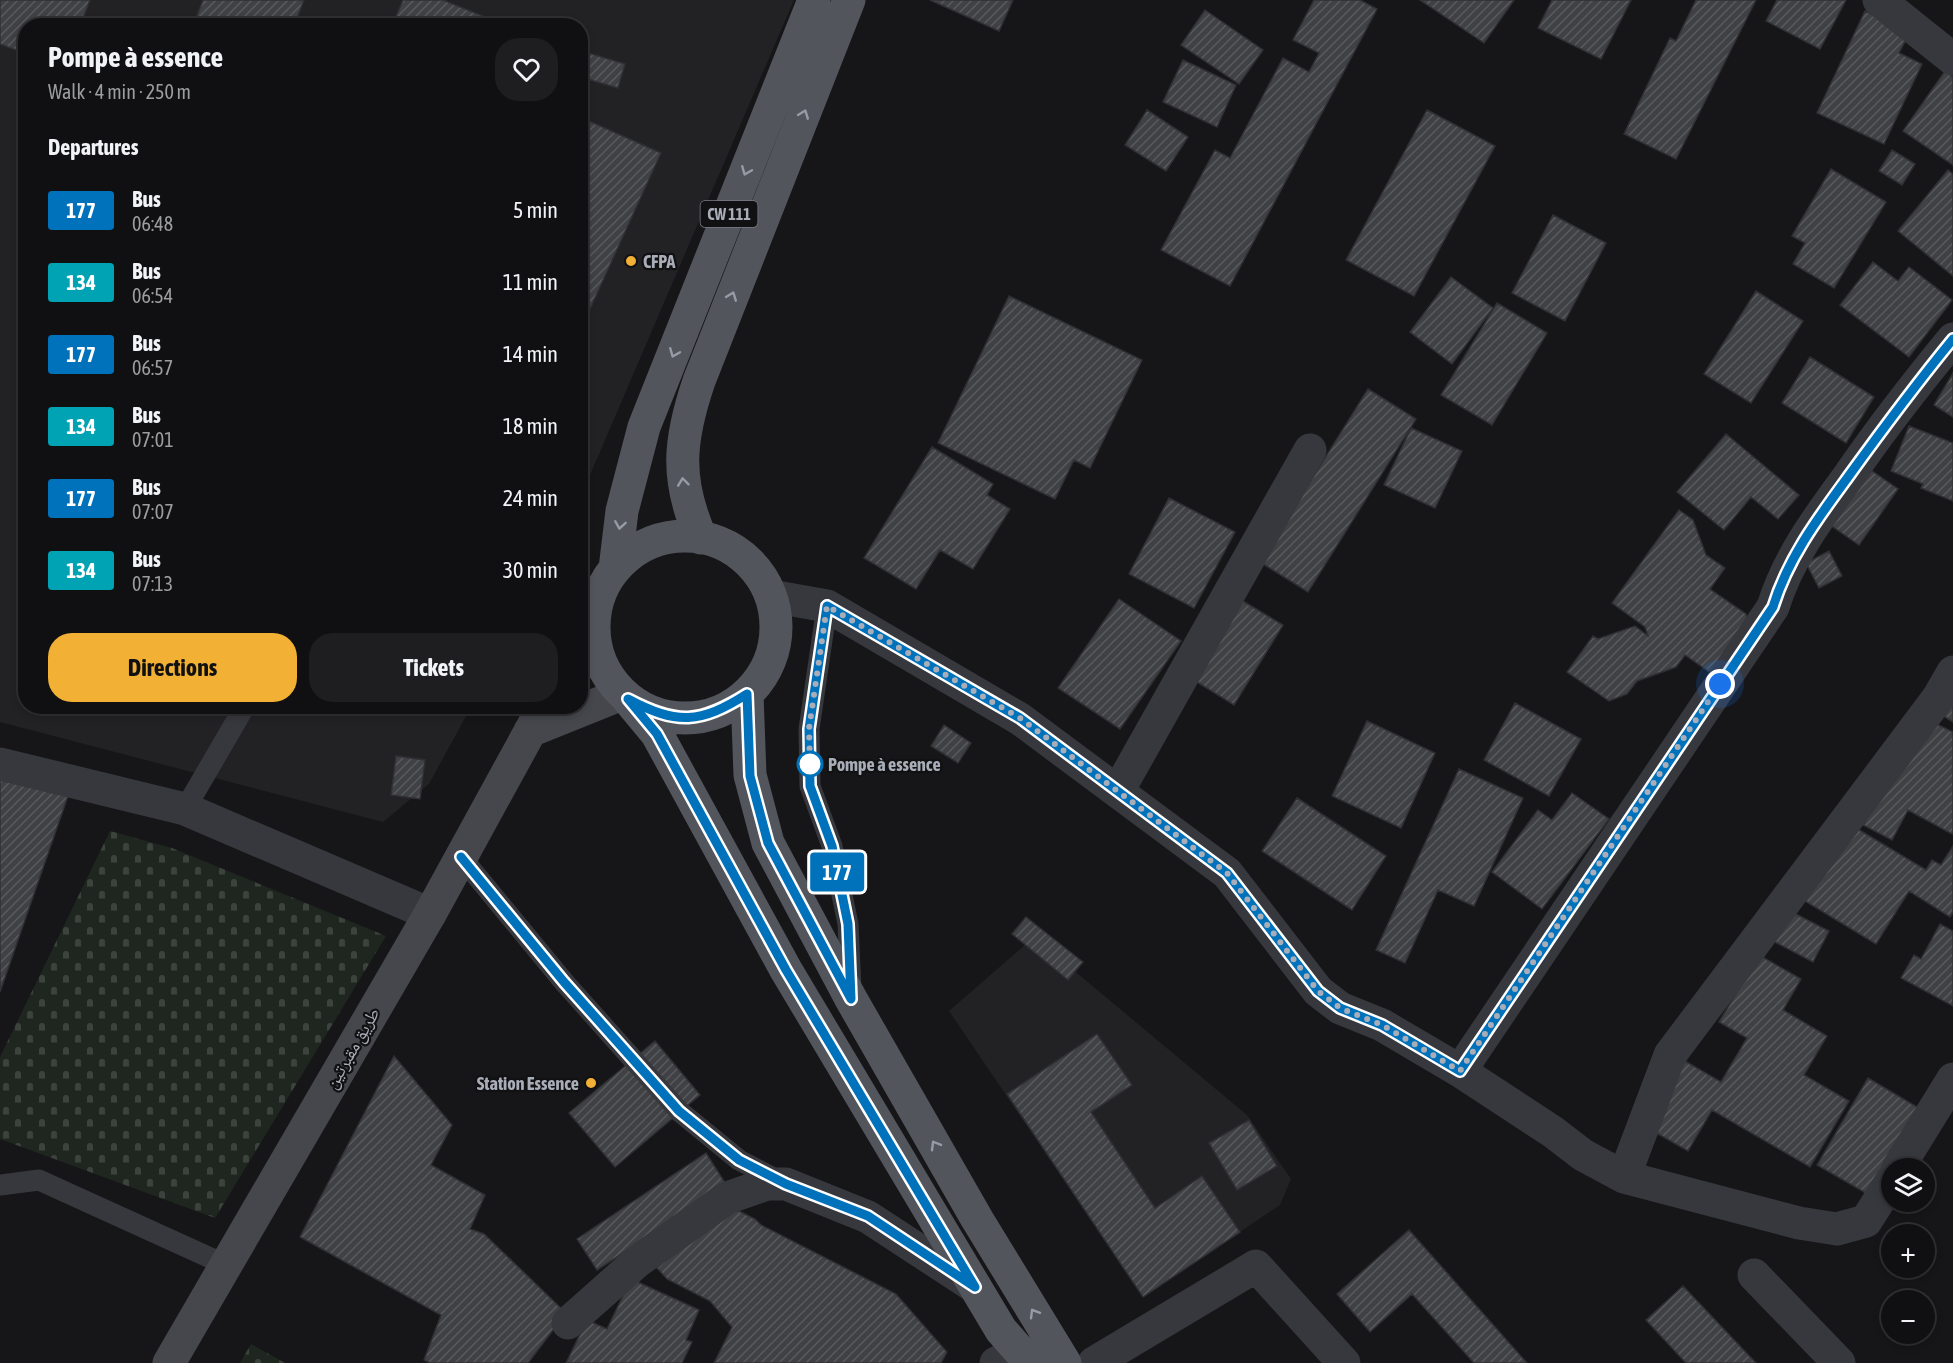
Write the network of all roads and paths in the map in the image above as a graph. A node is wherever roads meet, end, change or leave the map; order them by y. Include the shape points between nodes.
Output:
1 (814, 0) edge
2 (849, 0) edge
3 (1879, 0) edge
4 (1953, 59) edge
5 (1953, 339) edge
6 (1310, 450) dead end
7 (701, 538) junction
8 (615, 568) junction
9 (771, 596) junction
10 (827, 606) junction
11 (588, 625) edge
12 (588, 630) edge
13 (1953, 672) edge
14 (747, 694) junction
15 (625, 696) junction
16 (588, 705) edge
17 (240, 714) edge
18 (553, 714) edge
19 (537, 718) edge
20 (0, 764) edge
21 (1118, 791) junction
22 (185, 809) junction
23 (461, 857) junction
24 (430, 914) junction
25 (851, 999) junction
26 (1460, 1071) junction
27 (1953, 1079) edge
28 (1904, 1158) edge
29 (1624, 1177) junction
30 (786, 1184) junction
31 (0, 1185) edge
32 (1881, 1197) edge
33 (226, 1265) junction
34 (1754, 1275) dead end
35 (975, 1287) junction
36 (568, 1323) dead end
37 (1016, 1359) edge
38 (169, 1363) edge
39 (1065, 1363) edge
40 (1094, 1363) edge
41 (1344, 1363) edge
42 (1839, 1363) edge

1 -> 8 main road, CW 111 via 644,428 622,511
7 -> 2 main road via 685,495 682,472 681,450 687,419
3 - 4 street
5 - 26 street via 1900,403 1815,522 1781,579 1773,607
6 - 21 street
7 - 8 main road via 669,538 639,548
7 - 9 main road via 724,545 744,558
8 - 11 main road
9 - 10 street
9 - 14 main road via 776,623 774,650 764,674
10 - 21 street via 1020,718
10 - 25 lane via 809,729 810,786 832,846 848,924
12 - 15 main road via 604,671
13 - 29 street via 1938,698 1670,1054
14 - 15 main road via 720,712 689,718 657,714
14 - 25 main road via 750,776 768,843
15 - 16 street
15 - 35 main road via 657,734 786,970
17 - 22 lane
18 - 19 street
19 - 23 street, طريق مقبرتين
20 - 22 street
21 - 26 street via 1227,873 1318,991 1340,1008 1382,1025
22 - 24 street
23 - 24 street, طريق مقبرتين
23 - 30 lane via 564,982 679,1111 739,1160
24 - 33 street, طريق مقبرتين
39 -> 25 main road
26 - 29 street via 1583,1155
27 - 28 street
29 - 32 street via 1799,1223 1837,1228 1866,1221
30 - 35 street via 868,1216
30 - 36 street via 767,1184 727,1198 638,1262
31 - 33 lane via 39,1180
33 - 38 street, طريق مقبرتين
34 - 42 street
35 - 37 main road
40 - 41 street via 1256,1266

